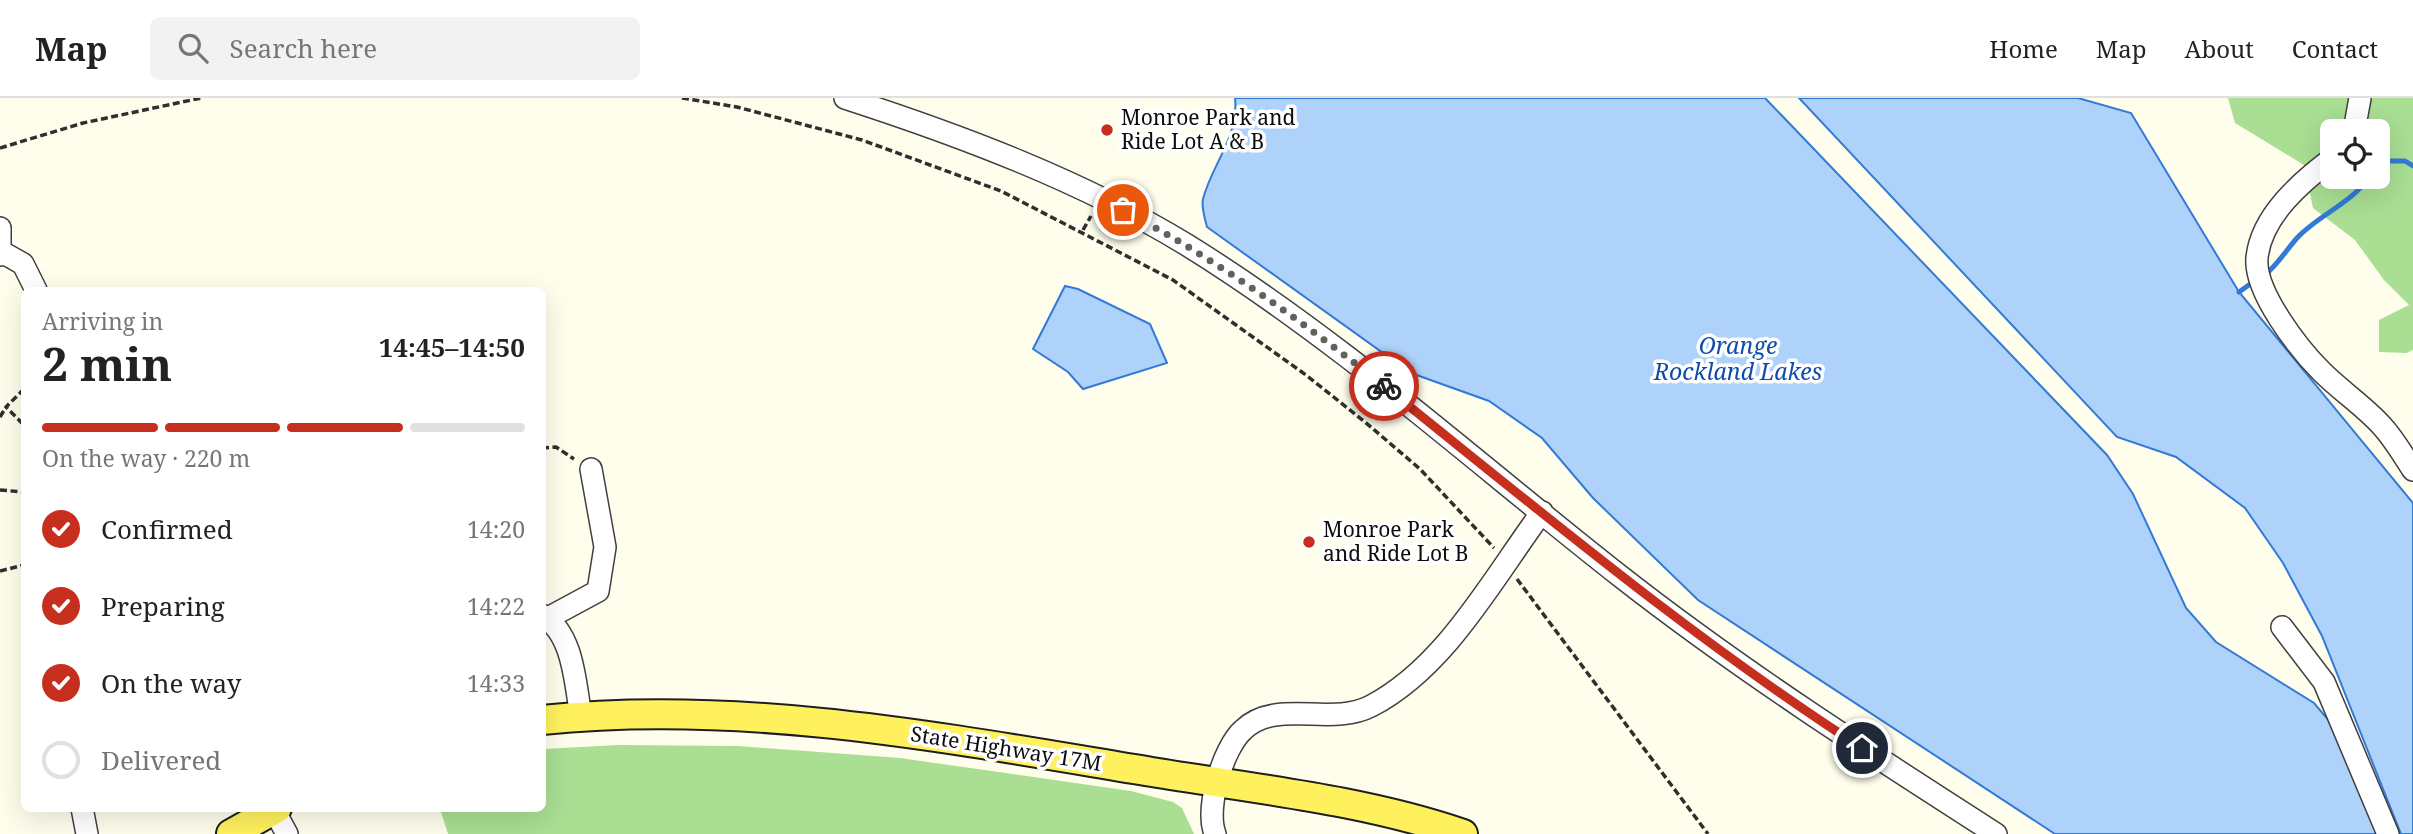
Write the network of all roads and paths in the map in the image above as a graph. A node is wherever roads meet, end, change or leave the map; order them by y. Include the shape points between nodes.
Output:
1 (163, 98) edge
2 (201, 98) edge
3 (682, 98) edge
4 (845, 98) edge
5 (2360, 98) edge
6 (156, 105) junction
7 (2356, 119) edge
8 (0, 148) edge
9 (2320, 168) edge
10 (0, 228) edge
11 (0, 253) edge
12 (34, 287) edge
13 (21, 392) edge
14 (6, 407) junction
15 (0, 417) edge
16 (21, 422) edge
17 (546, 448) edge
18 (591, 469) joint
19 (2413, 470) edge
20 (0, 490) edge
21 (21, 492) edge
22 (1542, 512) junction
23 (1504, 563) junction
24 (21, 566) edge
25 (0, 571) edge
26 (546, 616) edge
27 (546, 617) edge
28 (2282, 627) dead end
29 (581, 716) junction
30 (546, 720) edge
31 (1217, 782) junction
32 (83, 812) edge
33 (279, 818) edge
34 (87, 834) edge
35 (231, 834) edge
36 (1215, 834) edge
37 (1463, 834) edge
38 (1708, 834) edge
39 (1996, 834) edge
40 (2388, 834) edge

1 - 6 path
2 - 6 path
3 - 23 path via 737,107 862,140 1001,191 1173,280 1306,375 1420,469
4 - 22 street via 1036,169 1187,245 1294,317
5 - 7 street
6 - 8 path
9 - 19 street via 2304,180 2264,233 2258,270 2293,337 2320,370 2383,427
10 - 11 street
11 - 12 street via 23,264
13 - 14 path
14 - 15 path
14 - 16 path
17 - 18 path via 556,447
18 - 26 street via 606,547 598,591
20 - 21 path
22 - 23 street
22 - 39 street via 1631,584 1818,720
23 - 31 street via 1455,632 1371,707 1332,716 1273,715 1255,720 1240,732
23 - 38 path
24 - 25 path
27 - 29 street via 568,650
28 - 40 street via 2324,682
29 - 30 main road, State Highway 17M
29 - 31 main road, State Highway 17M via 685,713 805,720
31 - 36 street via 1211,821
31 - 37 main road, State Highway 17M via 1413,817
32 - 34 street
33 - 35 main road

